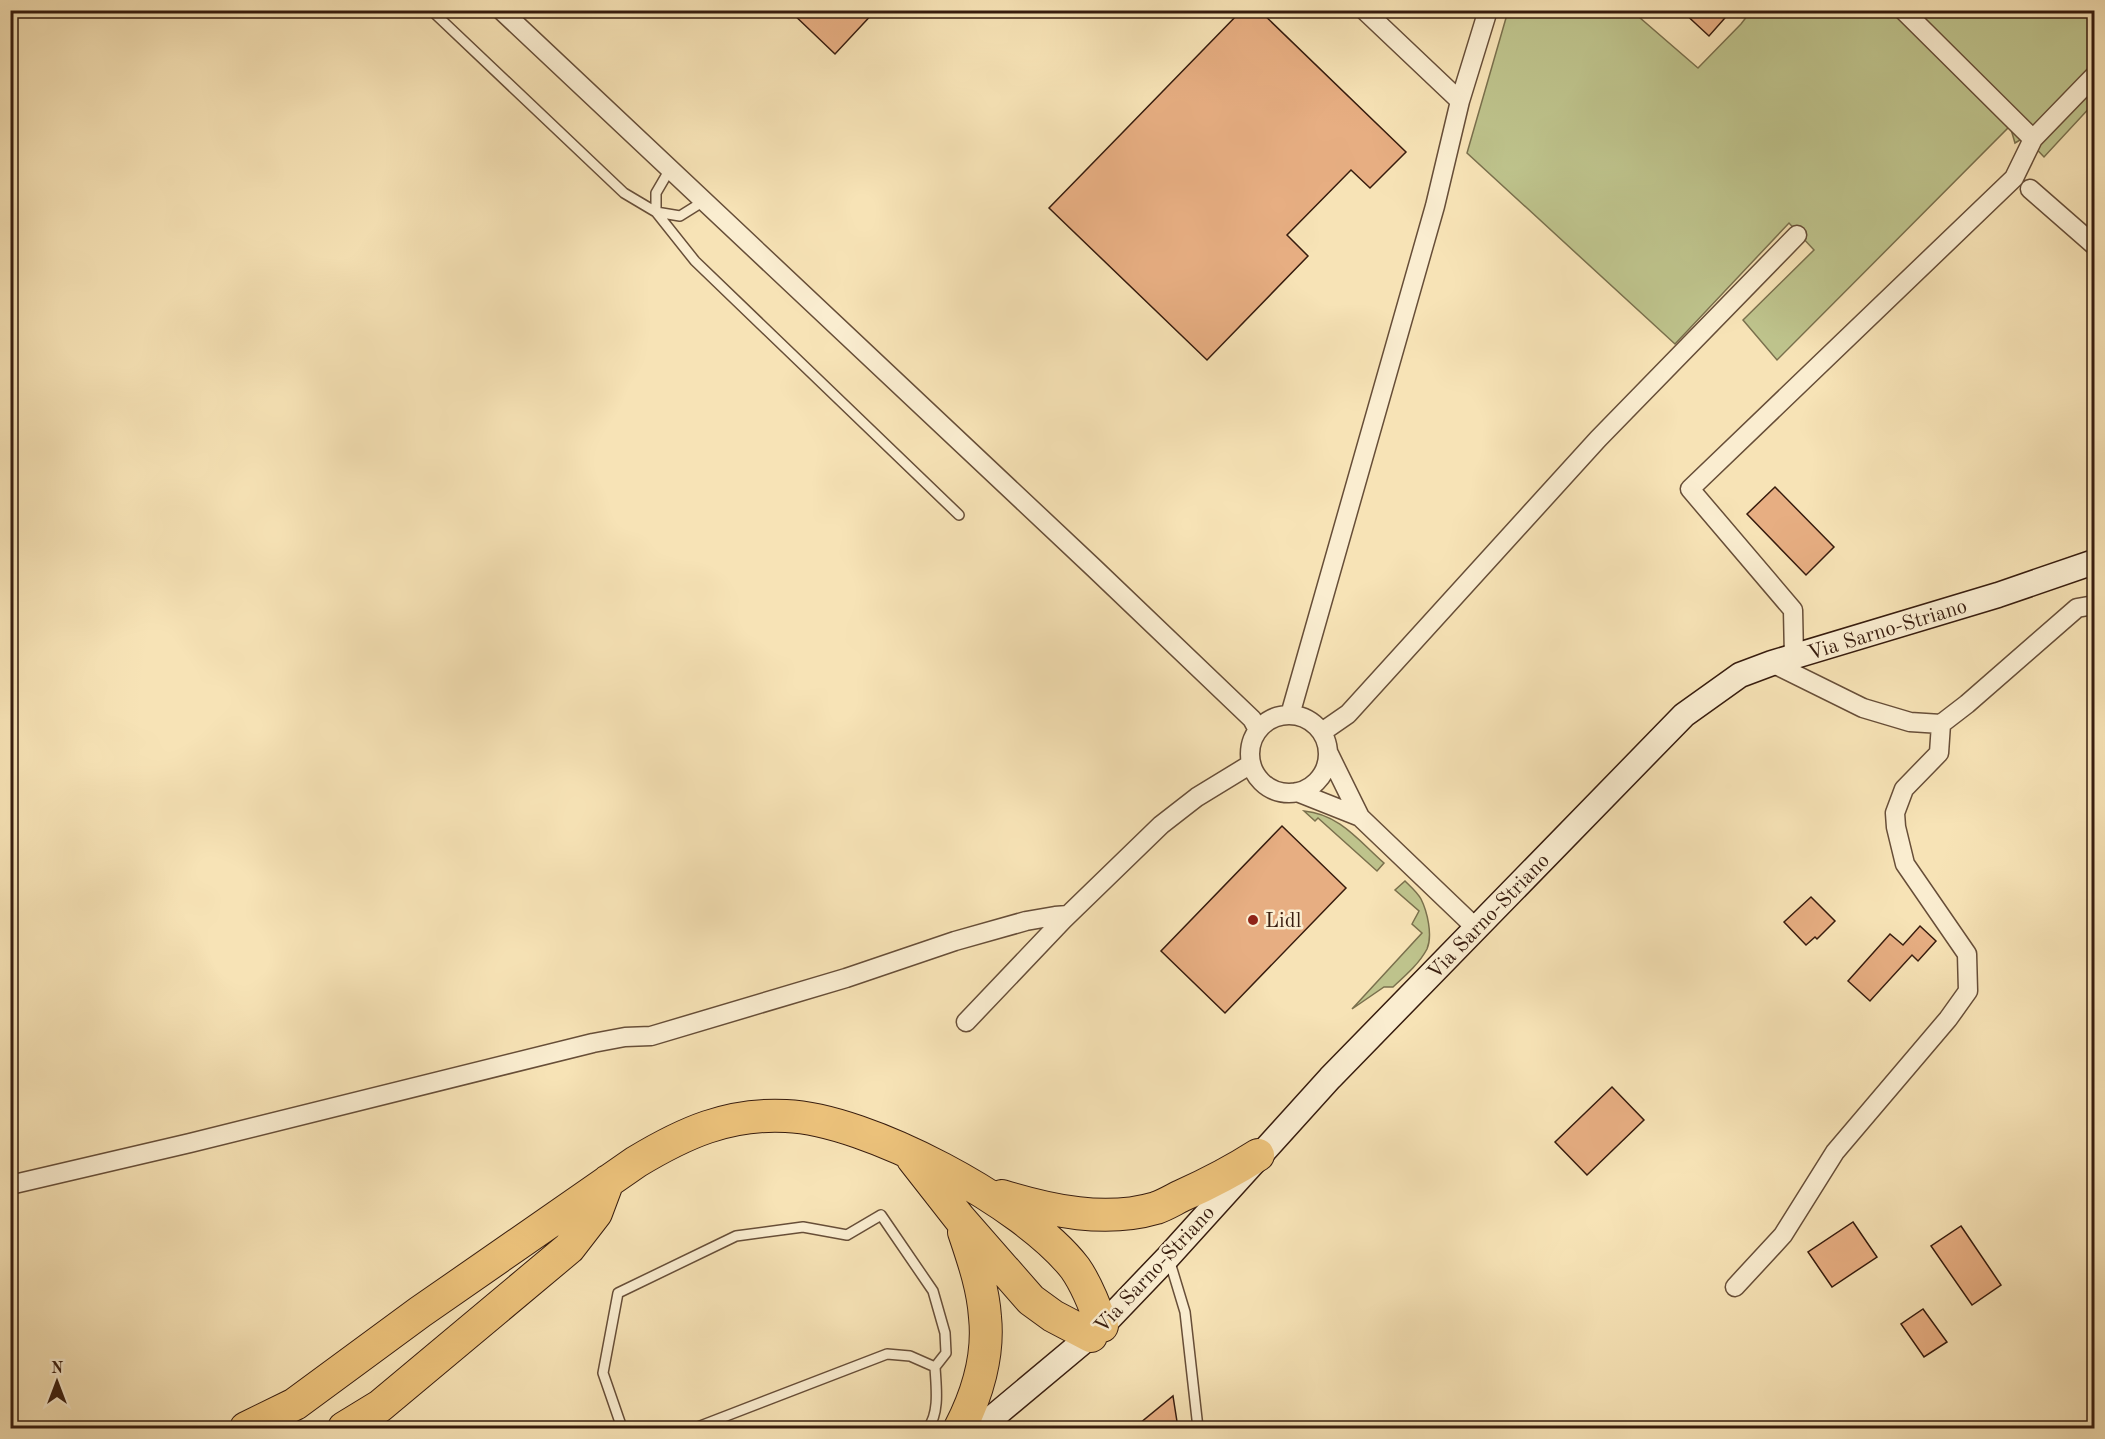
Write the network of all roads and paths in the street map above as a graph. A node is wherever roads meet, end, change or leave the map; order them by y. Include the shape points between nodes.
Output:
1 (431, 10) edge
2 (501, 10) edge
3 (1364, 10) edge
4 (1488, 10) edge
5 (1903, 10) edge
6 (2094, 76) edge
7 (1460, 102) junction
8 (2033, 139) junction
9 (670, 169) junction
10 (2030, 189) dead end
11 (704, 201) junction
12 (656, 212) junction
13 (1797, 235) dead end
14 (2094, 245) edge
15 (958, 515) dead end
16 (2094, 562) edge
17 (2094, 605) edge
18 (1783, 660) junction
19 (1290, 714) junction
20 (1941, 724) junction
21 (1258, 730) junction
22 (1322, 732) junction
23 (1329, 754) junction
24 (1251, 764) junction
25 (1297, 792) junction
26 (1360, 817) junction
27 (1068, 915) junction
28 (1476, 928) junction
29 (966, 1022) dead end
30 (908, 1152) junction
31 (1258, 1155) junction
32 (608, 1180) junction
33 (10, 1185) edge
34 (976, 1187) junction
35 (960, 1219) junction
36 (1168, 1257) junction
37 (1735, 1287) dead end
38 (420, 1312) junction
39 (1096, 1331) junction
40 (935, 1367) junction
41 (347, 1427) edge
42 (246, 1428) edge
43 (294, 1428) edge
44 (622, 1428) edge
45 (695, 1428) edge
46 (928, 1428) edge
47 (960, 1428) edge
48 (980, 1428) edge
49 (1198, 1428) edge

1 - 12 lane via 624,194
2 - 9 street
3 - 7 street
4 - 7 street
5 - 8 street
6 - 8 street
7 - 19 street via 1435,206
8 - 18 street via 2014,178 1689,489 1793,610
9 - 11 street
9 - 12 lane via 656,193
10 - 14 street
11 - 12 lane via 680,216
11 - 21 street via 1094,568
12 - 15 lane via 695,261
13 - 22 street via 1598,439 1348,714
16 - 18 main road, Via Sarno-Striano
17 - 20 street via 2077,608
18 - 20 street via 1863,708 1910,722
18 - 28 main road, Via Sarno-Striano via 1740,675 1684,715
19 - 21 street via 1278,716
19 - 22 street via 1313,723
20 - 37 street via 1939,753 1904,789 1895,820 1905,864 1967,954 1968,991 1835,1152 1783,1235
21 - 24 street via 1252,740
22 - 23 street
23 - 25 street via 1320,779
23 - 26 street
24 - 25 street via 1263,784 1286,793
24 - 27 street via 1177,811
25 - 26 street
26 - 28 street
27 - 29 street
27 - 33 street via 1026,921 955,941 651,1036 625,1036 593,1043
28 - 31 main road, Via Sarno-Striano
30 - 32 highway via 860,1131 821,1121 759,1116 710,1124
30 - 34 highway
30 - 35 highway
31 - 34 highway via 1156,1208 1119,1213 1082,1214 1041,1208
31 - 36 main road, Via Sarno-Striano
32 - 38 highway
32 - 41 highway via 596,1213 570,1248 380,1406
34 - 39 highway via 1040,1233 1074,1268 1088,1290
35 - 39 highway via 1031,1300 1053,1316
35 - 47 highway via 986,1318 978,1386
36 - 39 main road, Via Sarno-Striano
36 - 49 lane via 1185,1311
38 - 42 highway via 295,1404
38 - 43 highway
39 - 48 main road, Via Sarno-Striano
40 - 44 lane via 946,1353 945,1332 933,1291 881,1215 847,1235 803,1227 736,1236 618,1293 603,1373
40 - 45 lane via 910,1356 887,1354
40 - 46 lane via 936,1401

